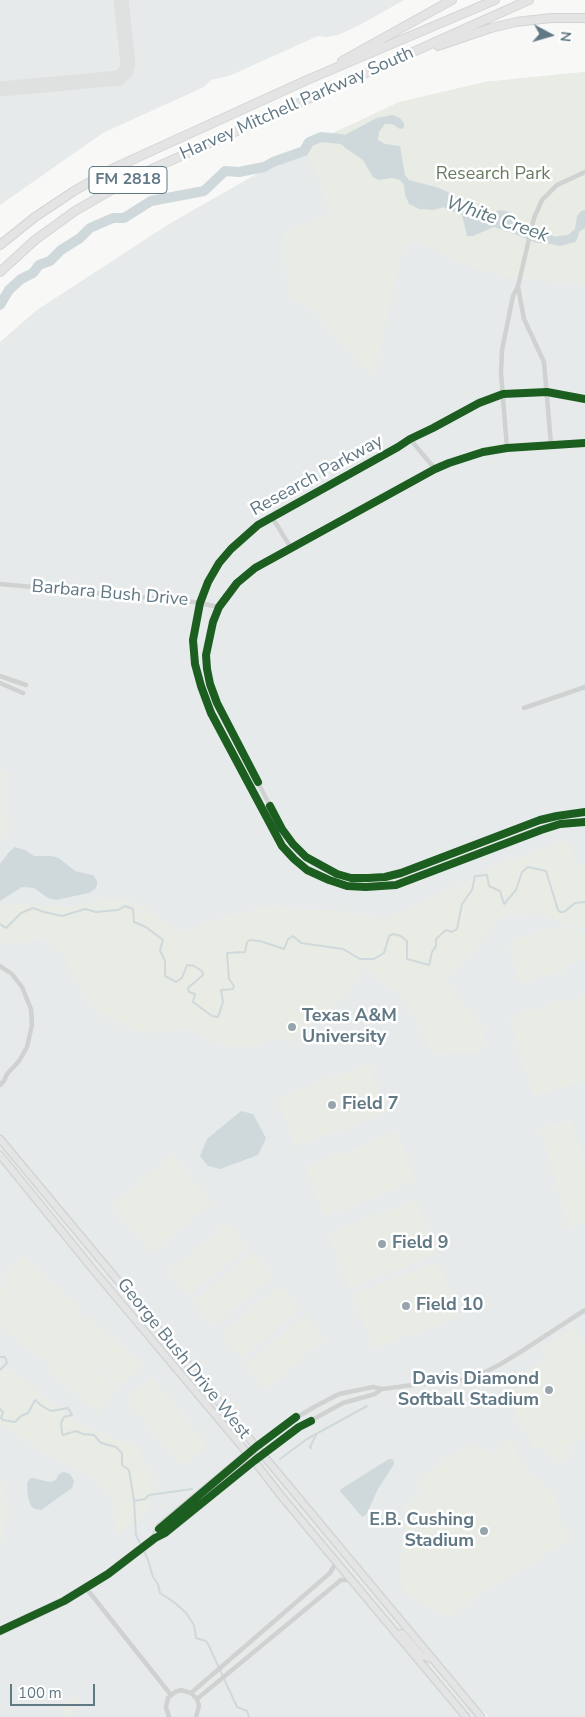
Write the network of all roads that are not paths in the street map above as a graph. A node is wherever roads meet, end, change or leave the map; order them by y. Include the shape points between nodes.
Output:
1 (452, 0) edge
2 (495, 0) edge
3 (529, 0) edge
4 (585, 18) edge
5 (373, 71) junction
6 (307, 80) junction
7 (585, 172) edge
8 (0, 245) edge
9 (0, 272) edge
10 (518, 286) junction
11 (547, 392) junction
12 (503, 394) junction
13 (585, 399) edge
14 (410, 439) junction
15 (585, 443) edge
16 (551, 445) junction
17 (507, 448) junction
18 (434, 469) junction
19 (272, 517) junction
20 (291, 548) junction
21 (0, 584) edge
22 (200, 603) junction
23 (220, 607) junction
24 (0, 676) edge
25 (0, 684) edge
26 (26, 686) dead end
27 (585, 687) edge
28 (23, 693) dead end
29 (524, 708) dead end
30 (267, 800) junction
31 (260, 803) junction
32 (585, 812) edge
33 (578, 813) junction
34 (579, 821) junction
35 (585, 822) edge
36 (488, 840) junction
37 (491, 850) junction
38 (0, 966) edge
39 (7, 1074) junction
40 (0, 1076) edge
41 (0, 1085) edge
42 (0, 1139) edge
43 (0, 1155) edge
44 (584, 1313) edge
45 (382, 1389) junction
46 (256, 1447) junction
47 (247, 1454) junction
48 (262, 1454) junction
49 (254, 1461) junction
50 (155, 1538) junction
51 (337, 1561) junction
52 (352, 1580) junction
53 (86, 1588) junction
54 (293, 1604) junction
55 (301, 1613) junction
56 (0, 1631) edge
57 (398, 1635) junction
58 (435, 1661) junction
59 (191, 1693) junction
60 (171, 1695) junction
61 (197, 1699) junction
62 (169, 1717) edge
63 (196, 1717) edge
64 (466, 1717) edge
65 (481, 1717) edge

1 - 6 highway
2 - 6 highway, Harvey Mitchell Parkway South / FM 2818
3 - 5 highway, Harvey Mitchell Parkway South / FM 2818
4 - 5 highway via 532,20 491,28
5 - 9 highway, Harvey Mitchell Parkway South / FM 2818 via 132,178 75,211 35,240
6 - 8 highway, Harvey Mitchell Parkway South / FM 2818 via 114,168 35,217
7 - 10 street via 557,185 542,200 534,218
10 - 11 street via 524,319 544,362
10 - 12 street via 502,350
11 - 12 street, Research Parkway
11 - 13 street, Research Parkway
11 - 16 street
12 - 14 street, Research Parkway
12 - 17 street
14 - 18 street
14 - 19 street, Research Parkway
15 - 16 street
16 - 17 street
17 - 18 street via 466,457
18 - 20 street
19 - 20 street
19 - 22 street, Research Parkway via 245,535 219,564
20 - 23 street via 255,568 237,583
21 - 22 street, Barbara Bush Drive
22 - 23 street, Barbara Bush Drive
22 - 31 street, Research Parkway via 193,640 201,686 211,713
23 - 30 street via 213,622 206,655 210,684 217,704
24 - 26 street
25 - 28 street
27 - 29 street
30 - 31 street
30 - 36 street via 282,829 306,857 351,878 393,875
31 - 37 street, Research Parkway via 277,838 294,859 307,870 347,886 396,885
32 - 33 street
33 - 34 street
33 - 36 street via 540,820
34 - 35 street, Research Parkway
34 - 37 street, Research Parkway via 541,830
36 - 37 street
38 - 39 street via 22,987 32,1016 27,1047
39 - 40 street
39 - 41 street
42 - 46 main road, George Bush Drive West
43 - 47 main road, George Bush Drive West
44 - 45 street via 479,1375 452,1383
45 - 46 street via 372,1387 339,1394 287,1422
45 - 48 street via 343,1403 299,1427
46 - 47 main road
46 - 48 main road, George Bush Drive West
47 - 49 main road, George Bush Drive West
47 - 50 main road via 160,1527
48 - 49 main road
48 - 58 main road, George Bush Drive West
49 - 50 main road via 165,1534
49 - 51 main road, George Bush Drive West
50 - 53 main road
51 - 52 main road, George Bush Drive West
51 - 54 street via 330,1573
52 - 55 street via 340,1580
52 - 57 main road, George Bush Drive West
53 - 56 main road via 40,1614
53 - 60 street
54 - 55 street
54 - 59 street
55 - 61 street
57 - 58 main road via 402,1633 422,1656
57 - 64 main road, George Bush Drive West
58 - 65 main road, George Bush Drive West
59 - 60 street via 181,1690
59 - 61 street
60 - 62 street via 166,1707
61 - 63 street

